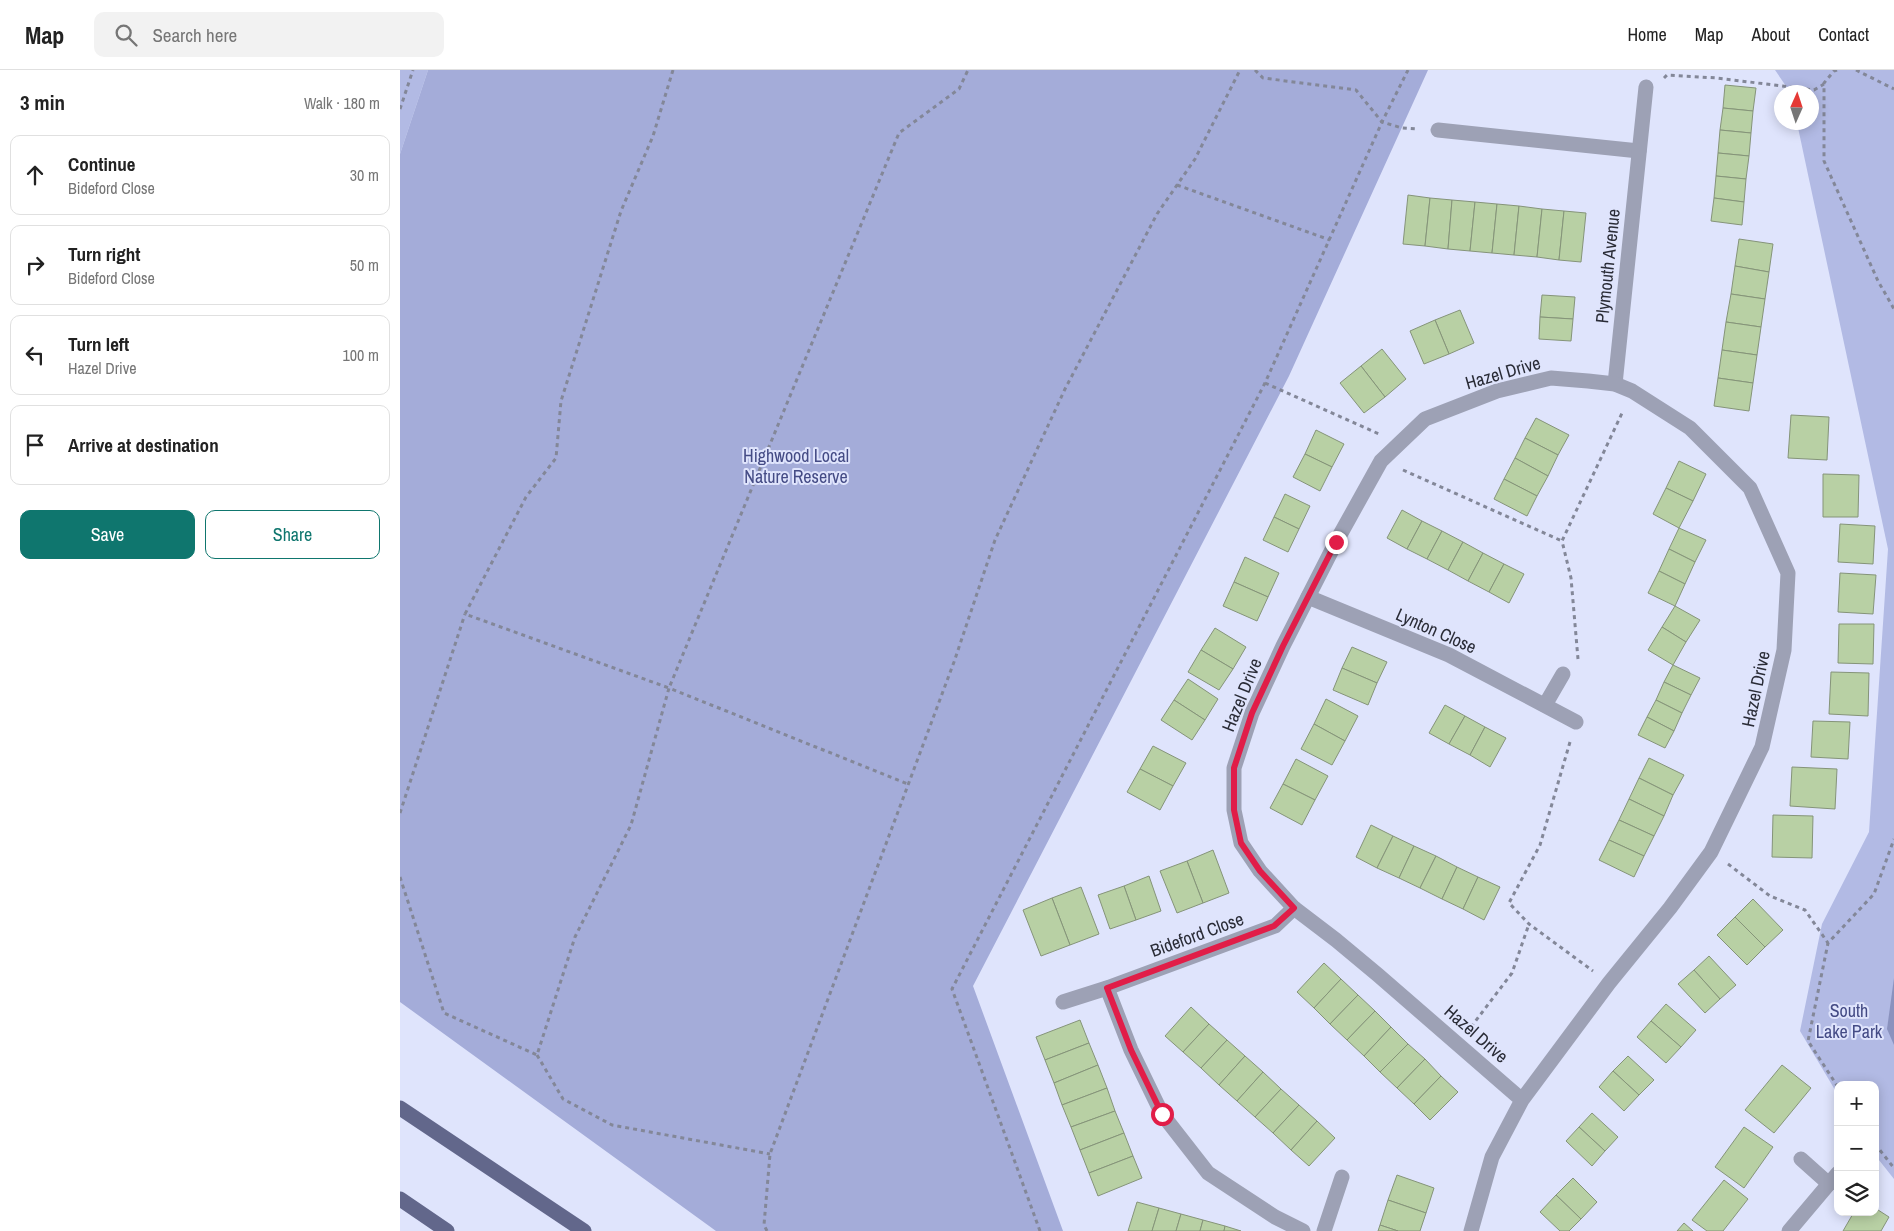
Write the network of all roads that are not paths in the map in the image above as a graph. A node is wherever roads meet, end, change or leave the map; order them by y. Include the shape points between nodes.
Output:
1 (1646, 87) road end
2 (1438, 130) road end
3 (1639, 151) junction
4 (1615, 384) junction
5 (1308, 597) junction
6 (1563, 674) dead end
7 (1545, 705) junction
8 (1576, 722) dead end
9 (1294, 908) junction
10 (1107, 988) junction
11 (1063, 1002) dead end
12 (1522, 1100) junction
13 (400, 1108) edge
14 (1801, 1159) dead end
15 (1342, 1177) dead end
16 (1833, 1178) edge
17 (400, 1199) edge
18 (447, 1231) edge
19 (584, 1231) edge
20 (1303, 1231) edge
21 (1324, 1231) edge
22 (1471, 1231) edge
23 (1789, 1231) edge

1 - 3 street, Plymouth Avenue
2 - 3 street
3 - 4 street, Plymouth Avenue
4 - 5 street, Hazel Drive via 1551,378 1497,391 1424,419 1381,460
4 - 12 street, Hazel Drive via 1632,391 1690,428 1750,488 1788,573 1784,650 1762,747 1711,852
5 - 7 street, Lynton Close via 1449,655
5 - 9 street, Hazel Drive via 1252,713 1234,768 1234,810 1241,843 1260,871
6 - 7 street
7 - 8 street, Lynton Close
9 - 10 street, Bideford Close via 1274,926
9 - 12 street, Hazel Drive via 1336,940
10 - 11 street, Bideford Close
10 - 20 street via 1131,1050 1162,1114 1208,1173 1275,1217
12 - 22 street, Hazel Drive via 1492,1156
13 - 19 main road
14 - 16 street
15 - 21 street
16 - 23 street
17 - 18 main road

